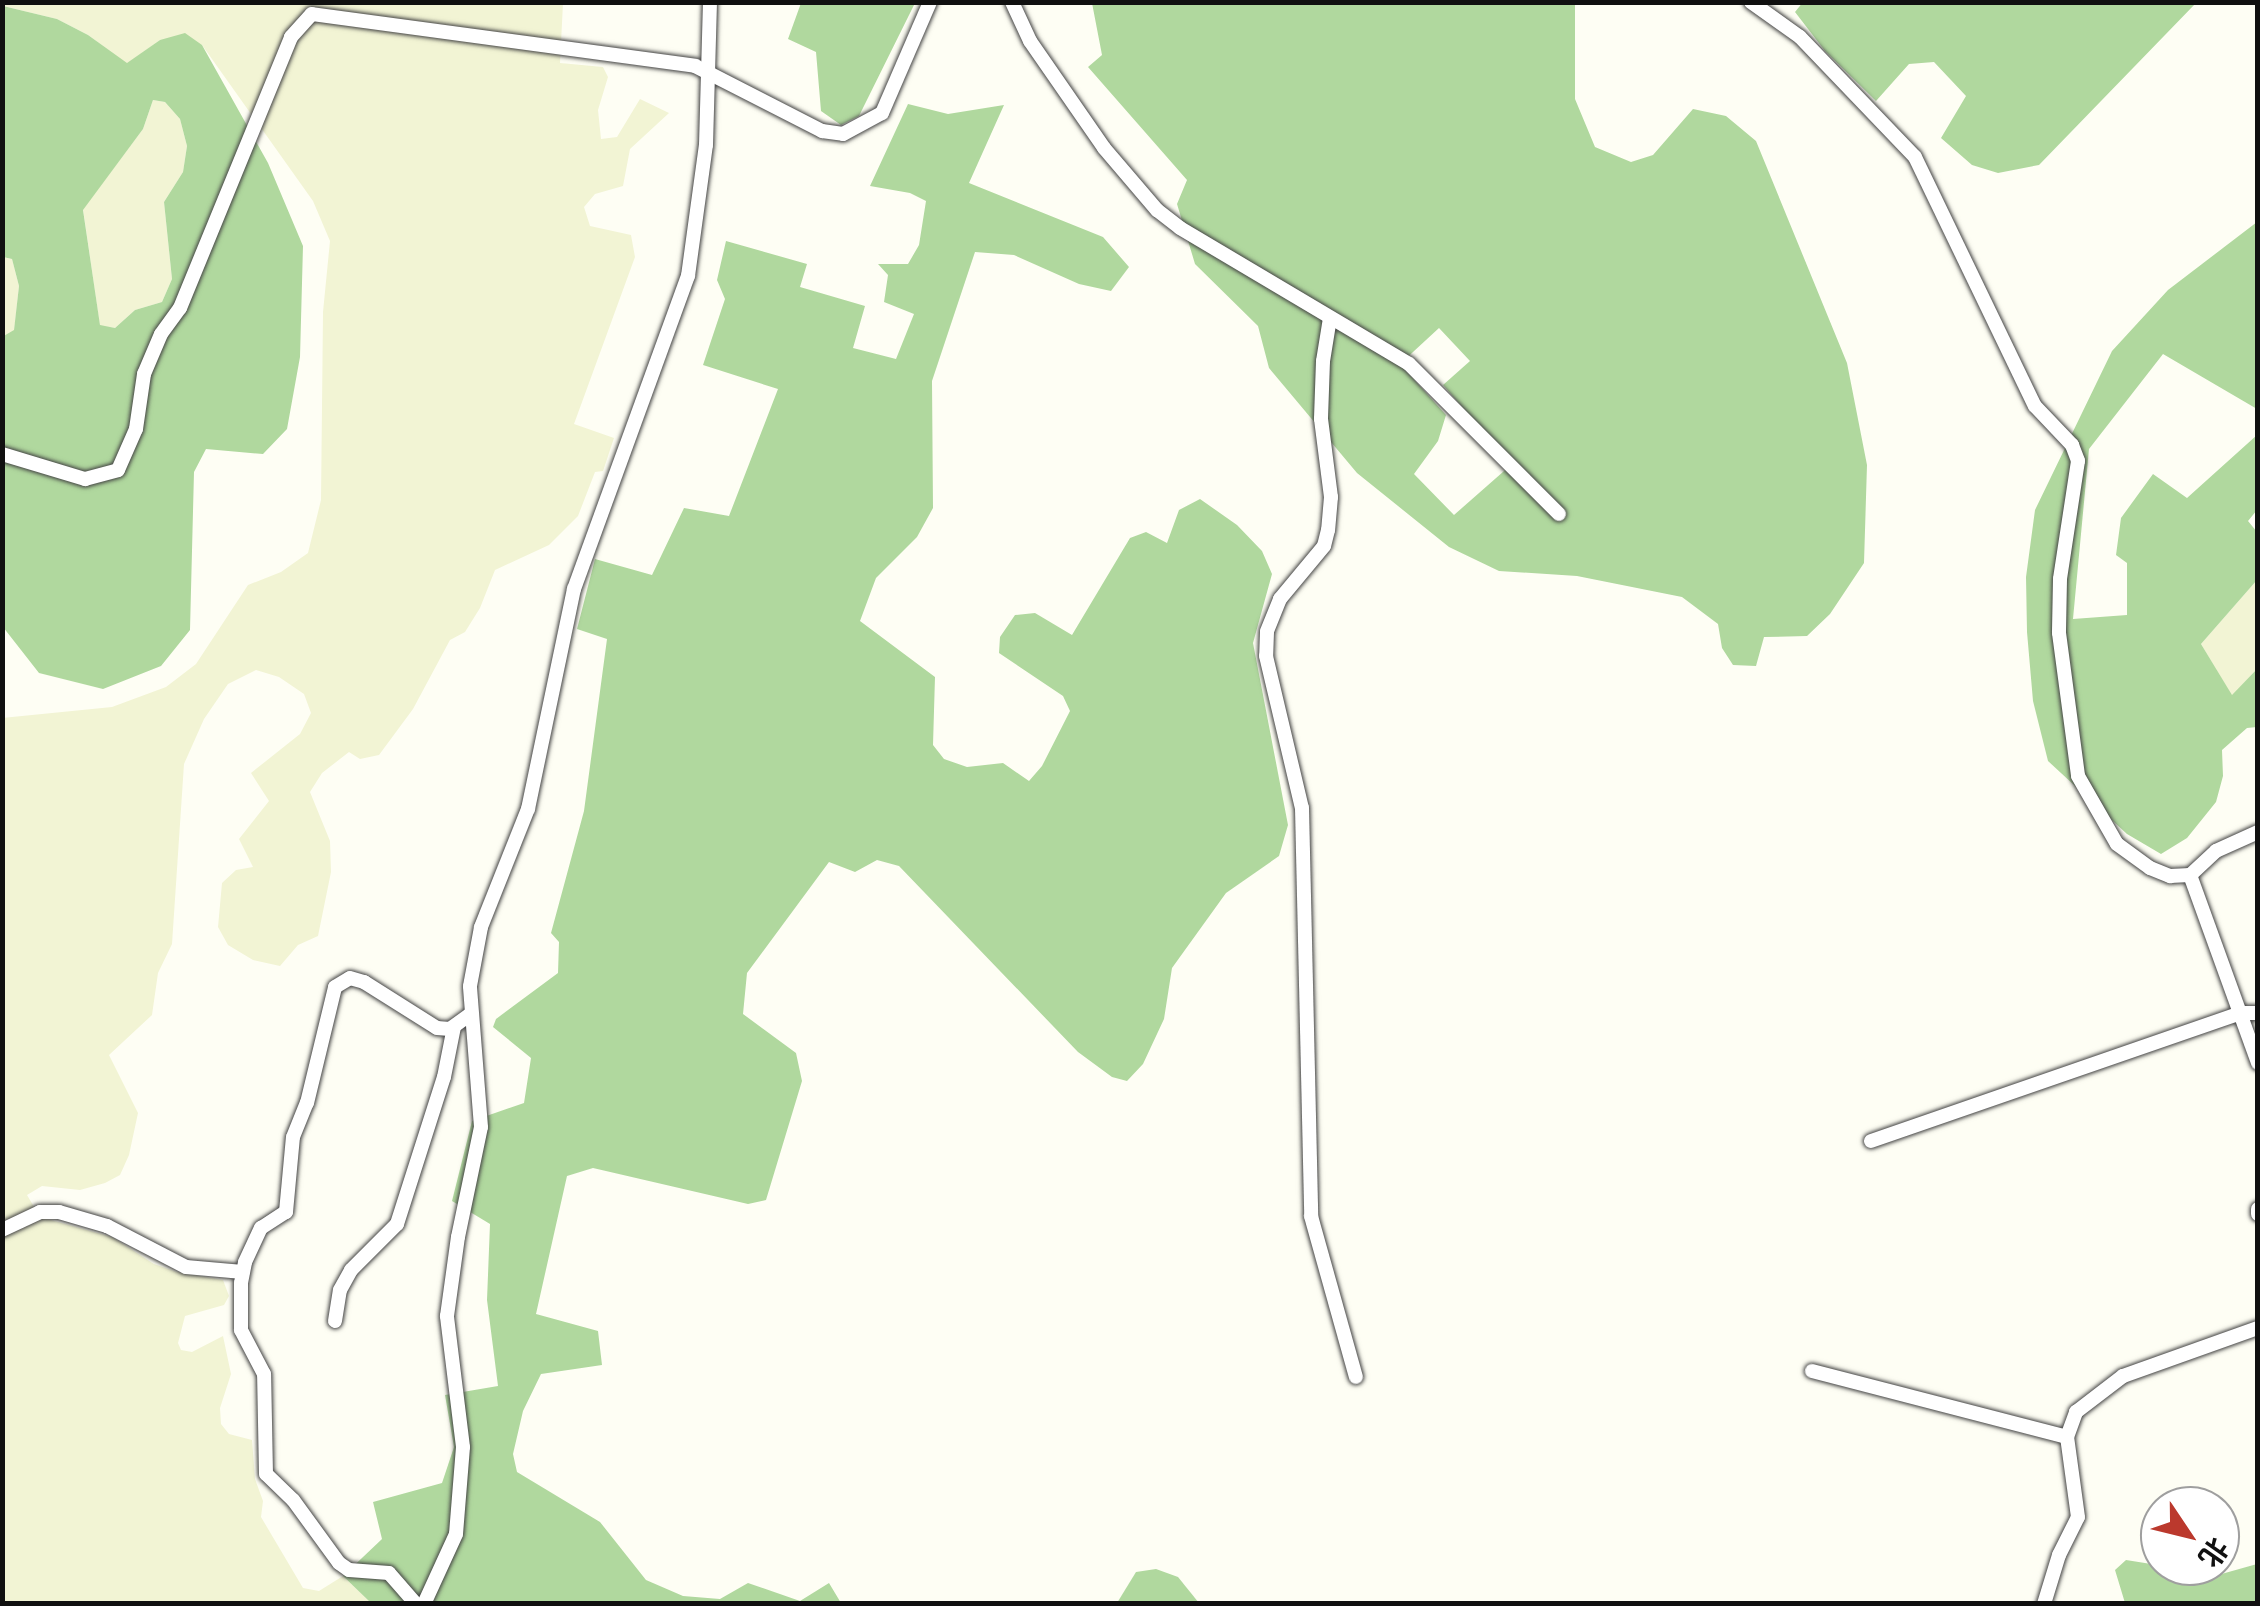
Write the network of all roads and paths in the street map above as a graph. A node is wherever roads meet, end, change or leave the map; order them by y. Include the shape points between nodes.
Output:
1 (710, 2) edge
2 (930, 2) edge
3 (1012, 2) edge
4 (1751, 2) edge
5 (707, 75) junction
6 (1330, 318) junction
7 (2, 454) edge
8 (1559, 514) dead end
9 (2258, 832) edge
10 (2190, 875) junction
11 (2240, 1013) junction
12 (2258, 1013) edge
13 (469, 1015) junction
14 (454, 1027) junction
15 (2258, 1063) edge
16 (1871, 1141) dead end
17 (2, 1230) edge
18 (243, 1272) junction
19 (335, 1321) dead end
20 (2258, 1328) edge
21 (1812, 1371) dead end
22 (1356, 1377) dead end
23 (2067, 1437) junction
24 (420, 1604) edge
25 (2044, 1604) edge

1 - 5 street
2 - 5 street via 882,114 843,134 822,131
3 - 6 street via 1030,41 1104,148 1157,210
4 - 10 street via 1800,37 1915,158 2036,406 2072,446 2078,461 2059,633 2078,776 2117,844 2150,868
5 - 7 street via 695,66 312,14 291,37 180,308 160,334 144,374 132,443 118,470 85,480
5 - 13 street via 706,145 688,276 574,589 528,809 482,928
6 - 8 street via 1409,364
6 - 22 street via 1321,419 1331,497 1328,530 1324,546 1280,599 1266,656 1302,808 1311,1216
9 - 10 street via 2216,851
10 - 11 street
11 - 12 street
11 - 15 street
11 - 16 street
13 - 14 street
13 - 24 street via 481,1127 448,1316 463,1447 456,1534
14 - 18 street via 437,1028 364,982 350,978 335,987 308,1103 296,1120 286,1212 262,1228
14 - 19 street via 397,1224 351,1270
17 - 18 street via 40,1212 59,1212 106,1226 186,1267
18 - 24 street via 241,1330 264,1374 266,1474 339,1563 388,1573
20 - 23 street via 2123,1376 2076,1412
21 - 23 street
23 - 25 street via 2078,1516

